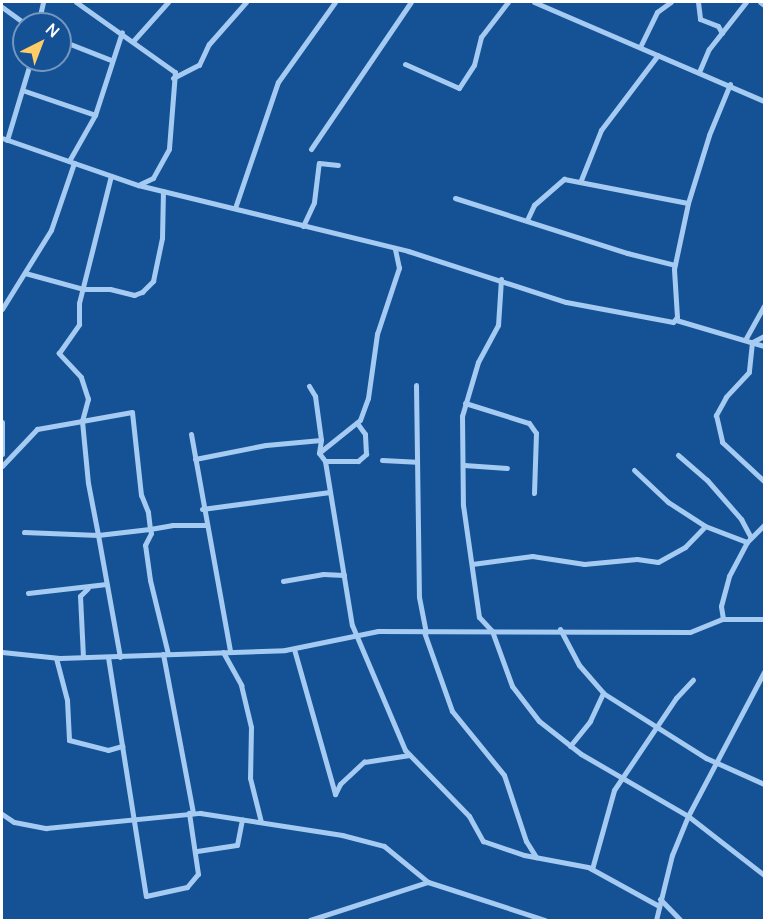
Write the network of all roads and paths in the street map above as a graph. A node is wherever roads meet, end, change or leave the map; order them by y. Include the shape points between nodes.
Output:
1 (76, 2) edge
2 (168, 2) edge
3 (246, 2) edge
4 (335, 2) edge
5 (411, 2) edge
6 (508, 2) edge
7 (534, 2) edge
8 (671, 2) edge
9 (698, 2) edge
10 (746, 2) edge
11 (760, 2) edge
12 (765, 4) edge
13 (122, 32) junction
14 (722, 33) junction
15 (134, 40) junction
16 (72, 45) edge
17 (640, 47) junction
18 (658, 55) junction
19 (111, 60) junction
20 (405, 64) dead end
21 (29, 72) edge
22 (699, 72) junction
23 (173, 78) junction
24 (730, 84) junction
25 (25, 91) junction
26 (764, 100) edge
27 (95, 115) junction
28 (4, 139) edge
29 (311, 149) dead end
30 (72, 162) junction
31 (338, 165) dead end
32 (111, 176) junction
33 (581, 180) junction
34 (140, 184) junction
35 (163, 191) junction
36 (455, 198) dead end
37 (688, 203) junction
38 (235, 208) junction
39 (527, 220) junction
40 (303, 226) junction
41 (395, 249) junction
42 (675, 265) junction
43 (25, 273) junction
44 (501, 279) junction
45 (83, 290) junction
46 (765, 306) edge
47 (2, 309) edge
48 (676, 320) junction
49 (765, 336) edge
50 (745, 340) junction
51 (752, 342) junction
52 (765, 346) edge
53 (416, 385) dead end
54 (309, 386) dead end
55 (465, 403) junction
56 (82, 421) junction
57 (2, 422) edge
58 (357, 423) junction
59 (191, 434) dead end
60 (321, 440) junction
61 (319, 453) junction
62 (2, 454) edge
63 (678, 455) dead end
64 (195, 459) junction
65 (325, 460) junction
66 (382, 460) dead end
67 (416, 462) junction
68 (464, 465) junction
69 (2, 466) edge
70 (507, 468) dead end
71 (634, 470) dead end
72 (765, 481) edge
73 (330, 492) junction
74 (534, 493) dead end
75 (202, 509) junction
76 (206, 525) junction
77 (765, 525) edge
78 (705, 526) junction
79 (150, 529) junction
80 (24, 532) dead end
81 (98, 535) junction
82 (749, 540) junction
83 (472, 564) junction
84 (344, 575) junction
85 (283, 581) dead end
86 (106, 584) junction
87 (89, 587) junction
88 (28, 593) dead end
89 (723, 619) junction
90 (765, 619) edge
91 (560, 629) junction
92 (492, 631) junction
93 (425, 632) junction
94 (357, 636) junction
95 (294, 649) junction
96 (2, 652) edge
97 (227, 652) junction
98 (166, 654) junction
99 (83, 657) junction
100 (108, 657) junction
101 (120, 657) junction
102 (56, 658) junction
103 (765, 672) edge
104 (693, 680) dead end
105 (603, 693) junction
106 (658, 725) junction
107 (122, 746) junction
108 (570, 746) junction
109 (409, 755) junction
110 (715, 762) junction
111 (622, 778) junction
112 (765, 784) edge
113 (191, 813) junction
114 (2, 814) edge
115 (688, 816) junction
116 (242, 819) junction
117 (133, 820) junction
118 (261, 822) junction
119 (197, 851) junction
120 (536, 857) junction
121 (592, 870) junction
122 (765, 875) edge
123 (428, 882) junction
124 (660, 903) junction
125 (536, 919) edge
126 (310, 921) edge
127 (545, 921) edge
128 (656, 921) edge
129 (680, 921) edge

1 - 13 street
2 - 15 street
3 - 23 street via 209,44 199,65
4 - 38 street via 278,82
5 - 29 street
6 - 20 street via 481,37 474,65 459,88
7 - 17 street
8 - 17 street via 657,12
9 - 14 street via 700,19 718,26
10 - 14 street
11 - 12 street
13 - 15 street
13 - 19 street
14 - 22 street
15 - 23 street via 175,72
16 - 19 street
17 - 18 street
18 - 22 street
18 - 33 street via 601,130
19 - 27 street
21 - 25 street
22 - 24 street
23 - 34 street via 169,149 153,178
24 - 26 street
24 - 37 street
25 - 27 street
25 - 28 street
27 - 30 street
28 - 30 street
30 - 32 street
30 - 43 street via 51,230
31 - 40 street via 319,163 314,202
32 - 34 street
32 - 45 street
33 - 37 street
33 - 39 street via 557,183 534,205
34 - 35 street
35 - 38 street
35 - 45 street via 162,238 153,281 147,289 134,295 110,289
36 - 39 street
37 - 42 street
38 - 40 street
39 - 42 street via 627,254
40 - 41 street
41 - 44 street
41 - 58 street via 399,268 377,334 368,398
42 - 48 street
43 - 45 street
43 - 47 street
44 - 48 street via 566,302
44 - 55 street via 498,325 478,362
45 - 56 street via 79,324 59,353 81,377 88,399
46 - 50 street
48 - 50 street
49 - 51 street
50 - 51 street
51 - 52 street
51 - 72 street via 749,372 721,404 717,424 722,442
53 - 67 street
54 - 60 street via 315,396
55 - 68 street
55 - 74 street via 529,423 536,433
56 - 69 street via 37,429
56 - 79 street via 132,412 141,495
56 - 81 street
57 - 62 street
58 - 61 street
58 - 65 street via 365,434 366,454 358,461
59 - 64 street
60 - 61 street
60 - 64 street via 266,445
61 - 65 street
63 - 82 street via 707,480 741,519
64 - 75 street
65 - 73 street
66 - 67 street
67 - 93 street via 419,597
68 - 70 street
68 - 83 street via 463,505
71 - 78 street via 662,497
73 - 75 street
73 - 84 street
75 - 76 street
76 - 79 street
76 - 97 street
77 - 82 street
78 - 82 street
78 - 83 street via 685,548 658,562 637,559 584,564 532,555
79 - 81 street
79 - 98 street via 146,549
80 - 81 street
81 - 86 street
82 - 89 street via 729,576 721,606
83 - 92 street via 479,617
84 - 85 street via 323,574
84 - 94 street
86 - 87 street
86 - 101 street
87 - 88 street
87 - 99 street via 80,597
89 - 90 street
89 - 91 street via 690,632
91 - 92 street
91 - 105 street via 579,665
92 - 93 street
92 - 108 street via 502,668 523,704
93 - 94 street via 378,631
93 - 120 street via 452,711 504,776 526,841
94 - 95 street
94 - 109 street via 366,667
95 - 97 street
95 - 109 street via 335,794 340,784 364,762
96 - 102 street
97 - 98 street
97 - 118 street via 242,685 251,727 250,778
98 - 101 street
98 - 113 street
99 - 100 street
99 - 102 street
100 - 101 street
100 - 107 street
102 - 107 street via 67,700 69,740 108,750
103 - 110 street
104 - 106 street
105 - 106 street
105 - 108 street via 590,721
106 - 110 street
106 - 111 street
107 - 117 street
108 - 111 street
109 - 120 street via 469,816 483,841
110 - 112 street
110 - 115 street
111 - 115 street
111 - 121 street via 603,821
113 - 116 street
113 - 117 street
113 - 119 street via 187,824
114 - 117 street via 14,822 46,828
115 - 122 street
115 - 124 street
116 - 118 street
116 - 119 street via 235,846
117 - 119 street via 146,896 191,885 200,870
118 - 123 street via 378,843
120 - 121 street
121 - 124 street
123 - 125 street
123 - 126 street
124 - 128 street
124 - 129 street
125 - 127 street

